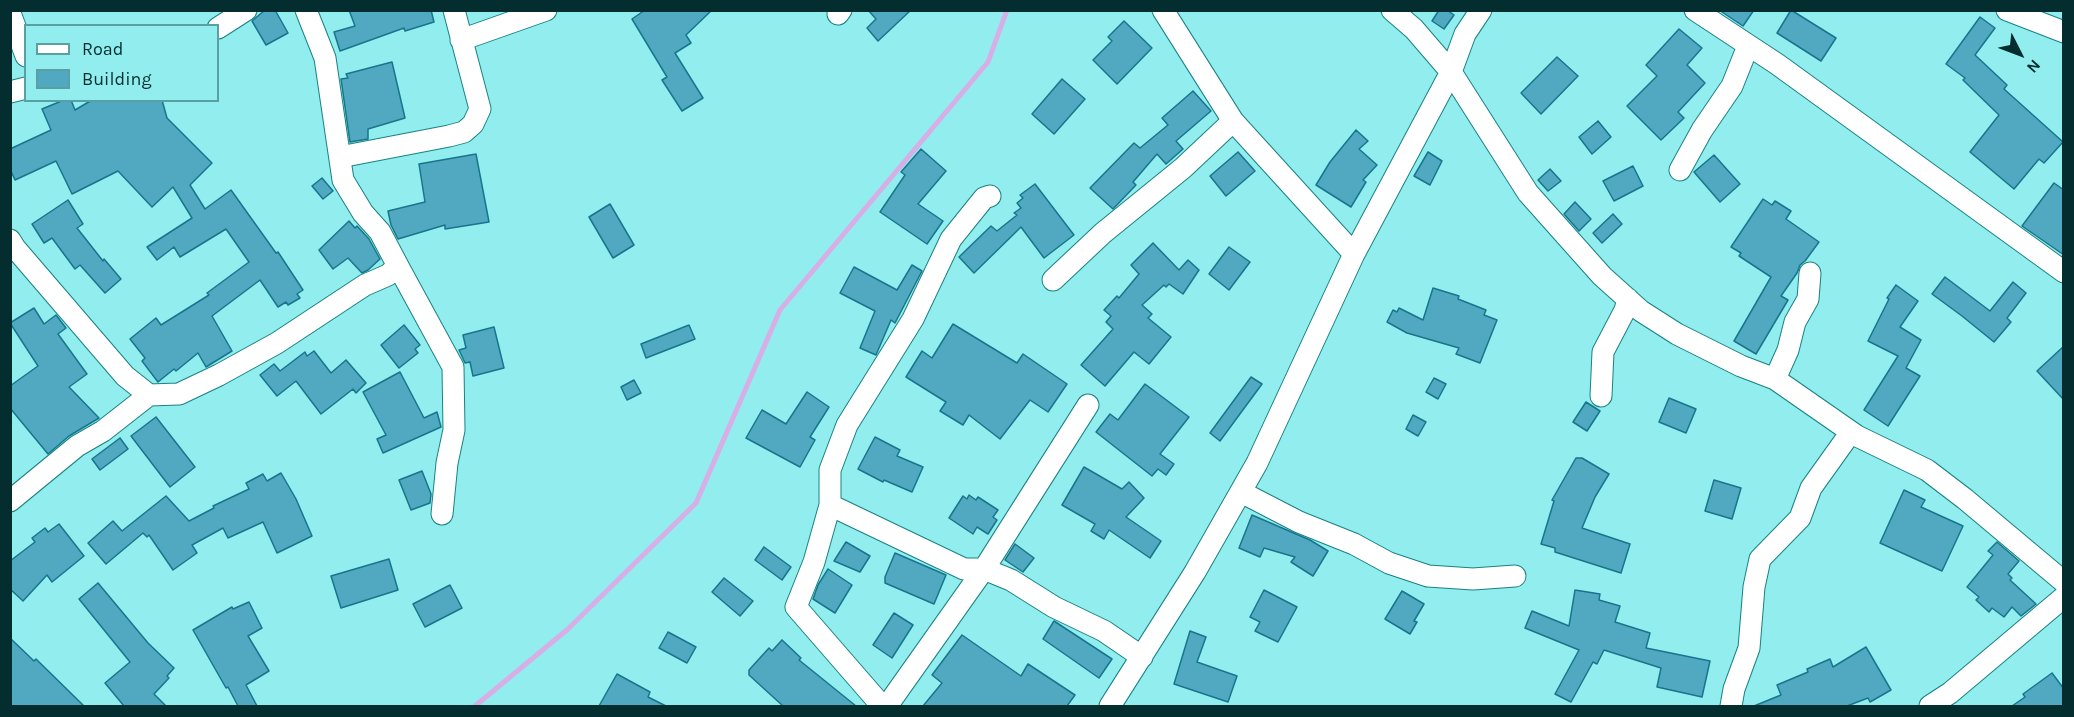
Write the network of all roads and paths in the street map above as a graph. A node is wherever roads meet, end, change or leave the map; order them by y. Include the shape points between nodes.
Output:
1 (246, 10) edge
2 (306, 10) edge
3 (454, 10) edge
4 (546, 10) edge
5 (1163, 10) edge
6 (1392, 10) edge
7 (1481, 10) edge
8 (1695, 10) edge
9 (2007, 10) edge
10 (10, 13) edge
11 (219, 27) edge
12 (2064, 32) edge
13 (461, 40) junction
14 (1748, 46) junction
15 (24, 51) edge
16 (1451, 72) junction
17 (1233, 121) junction
18 (340, 157) junction
19 (1680, 170) dead end
20 (990, 196) dead end
21 (10, 240) edge
22 (1354, 254) junction
23 (398, 266) junction
24 (2064, 272) edge
25 (1810, 273) dead end
26 (1053, 280) dead end
27 (1628, 299) junction
28 (1776, 379) junction
29 (149, 396) junction
30 (1600, 396) dead end
31 (1088, 405) dead end
32 (1851, 432) junction
33 (1241, 492) junction
34 (10, 501) edge
35 (830, 505) junction
36 (442, 514) dead end
37 (984, 569) junction
38 (1515, 576) dead end
39 (2064, 582) edge
40 (2064, 597) edge
41 (1142, 657) junction
42 (1953, 700) edge
43 (884, 706) edge
44 (1110, 706) edge
45 (1731, 706) edge
46 (1930, 706) edge

1 - 11 street
2 - 18 street via 325,58
3 - 13 street
4 - 13 street
5 - 17 street
6 - 16 street
7 - 16 street via 1465,34
8 - 14 street
9 - 12 street
10 - 15 street
13 - 18 street via 480,109 474,124 449,136
14 - 19 street via 1732,86
14 - 24 street
16 - 22 street
16 - 27 street via 1528,193 1602,276
17 - 22 street
17 - 26 street
18 - 23 street via 343,180 380,232
20 - 35 street via 984,198 951,239 913,319 848,425 830,470
21 - 29 street via 124,376
22 - 33 street
23 - 29 street via 219,375 179,394
23 - 36 street via 453,367 454,430
25 - 28 street via 1808,299 1795,322
27 - 28 street via 1677,334
27 - 30 street via 1603,352
28 - 32 street
29 - 34 street via 77,446
31 - 37 street
32 - 39 street via 1936,477
32 - 45 street via 1811,489 1800,518 1760,559 1749,648
33 - 38 street via 1389,563 1428,576
33 - 41 street
35 - 37 street via 964,569
35 - 43 street via 796,607
37 - 41 street via 1104,631
37 - 43 street
40 - 42 street
41 - 44 street
42 - 46 street

